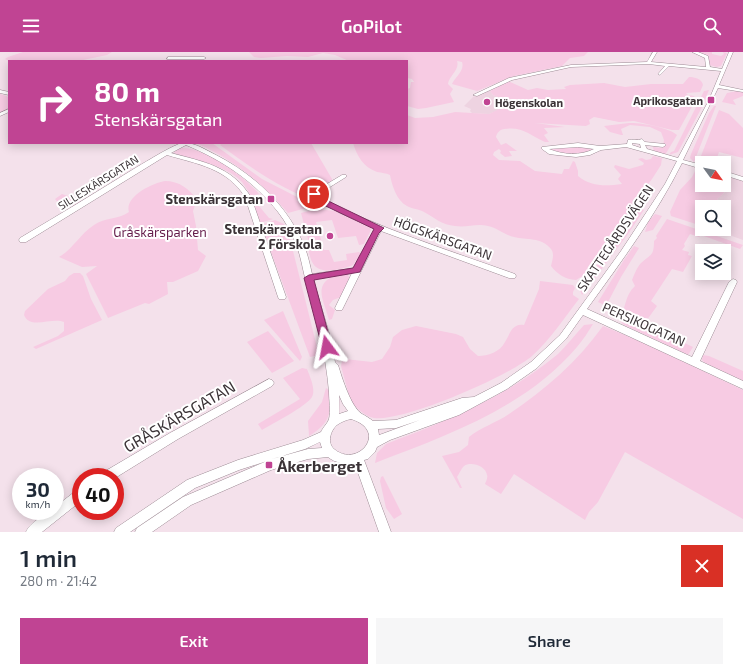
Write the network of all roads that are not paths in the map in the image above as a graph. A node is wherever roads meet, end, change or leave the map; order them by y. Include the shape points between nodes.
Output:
1 (655, 52) edge
2 (694, 52) edge
3 (731, 52) edge
4 (168, 58) dead end
5 (201, 60) edge
6 (649, 63) junction
7 (669, 64) junction
8 (708, 67) junction
9 (724, 70) junction
10 (660, 74) dead end
11 (717, 86) junction
12 (743, 91) edge
13 (475, 95) dead end
14 (642, 142) junction
15 (183, 144) edge
16 (187, 144) edge
17 (662, 145) dead end
18 (629, 146) junction
19 (600, 148) junction
20 (645, 151) junction
21 (166, 153) junction
22 (681, 161) junction
23 (695, 165) edge
24 (731, 175) edge
25 (344, 176) dead end
26 (743, 179) edge
27 (380, 228) junction
28 (23, 240) dead end
29 (357, 270) junction
30 (512, 276) dead end
31 (309, 278) junction
32 (733, 282) dead end
33 (282, 297) dead end
34 (339, 308) dead end
35 (583, 311) junction
36 (327, 347) junction
37 (695, 361) junction
38 (269, 383) dead end
39 (743, 384) edge
40 (474, 401) junction
41 (357, 416) junction
42 (334, 420) junction
43 (372, 425) junction
44 (325, 435) junction
45 (374, 444) junction
46 (330, 452) junction
47 (358, 458) junction
48 (121, 468) edge
49 (72, 501) edge
50 (32, 532) edge
51 (120, 532) edge
52 (141, 532) edge
53 (385, 532) edge

1 - 6 street
2 - 8 street via 707,57
3 - 9 street, SKATTEGÅRDSVÄGEN
4 - 5 street via 206,57
6 - 7 street
6 - 13 street via 567,66 506,80
7 - 8 street
7 - 10 street
8 - 9 street
9 - 11 street, SKATTEGÅRDSVÄGEN
11 - 12 street
11 - 22 street, SKATTEGÅRDSVÄGEN
14 - 17 street
14 - 18 street via 630,141
14 - 20 street
15 - 21 street, SILLESKÄRSGATAN
16 - 31 street via 214,155 238,170 271,199 294,232
18 - 19 street
18 - 20 street
19 - 19 street via 578,145 544,148 552,153 579,155
20 - 22 street
21 - 28 street, SILLESKÄRSGATAN
21 - 33 street via 218,170 232,177 243,187
22 - 23 street
22 - 35 street, SKATTEGÅRDSVÄGEN via 652,210
24 - 26 street
25 - 27 street, HÖGSKÄRSGATAN via 314,194 314,197
27 - 29 street
27 - 30 street, HÖGSKÄRSGATAN
29 - 31 street
29 - 34 street
31 - 36 street
32 - 37 street, PERSIKOGATAN
35 - 37 street, PERSIKOGATAN
35 - 40 street, SKATTEGÅRDSVÄGEN via 563,337 534,365 510,382
36 - 41 street via 346,401
36 - 42 street via 334,393
37 - 39 street, PERSIKOGATAN
38 - 48 street, GRÅSKÄRSGATAN
40 - 43 street, SKATTEGÅRDSVÄGEN via 462,402 396,424
40 - 45 street, SKATTEGÅRDSVÄGEN via 455,412 386,437
41 - 42 street via 345,416
41 - 43 street
42 - 44 street
43 - 45 street via 375,433
44 - 46 street via 325,443
44 - 51 street via 191,484
45 - 47 street, SKATTEGÅRDSVÄGEN via 368,453
46 - 47 street via 340,458
46 - 52 street via 308,454 269,465 187,501
47 - 53 street
49 - 50 street

